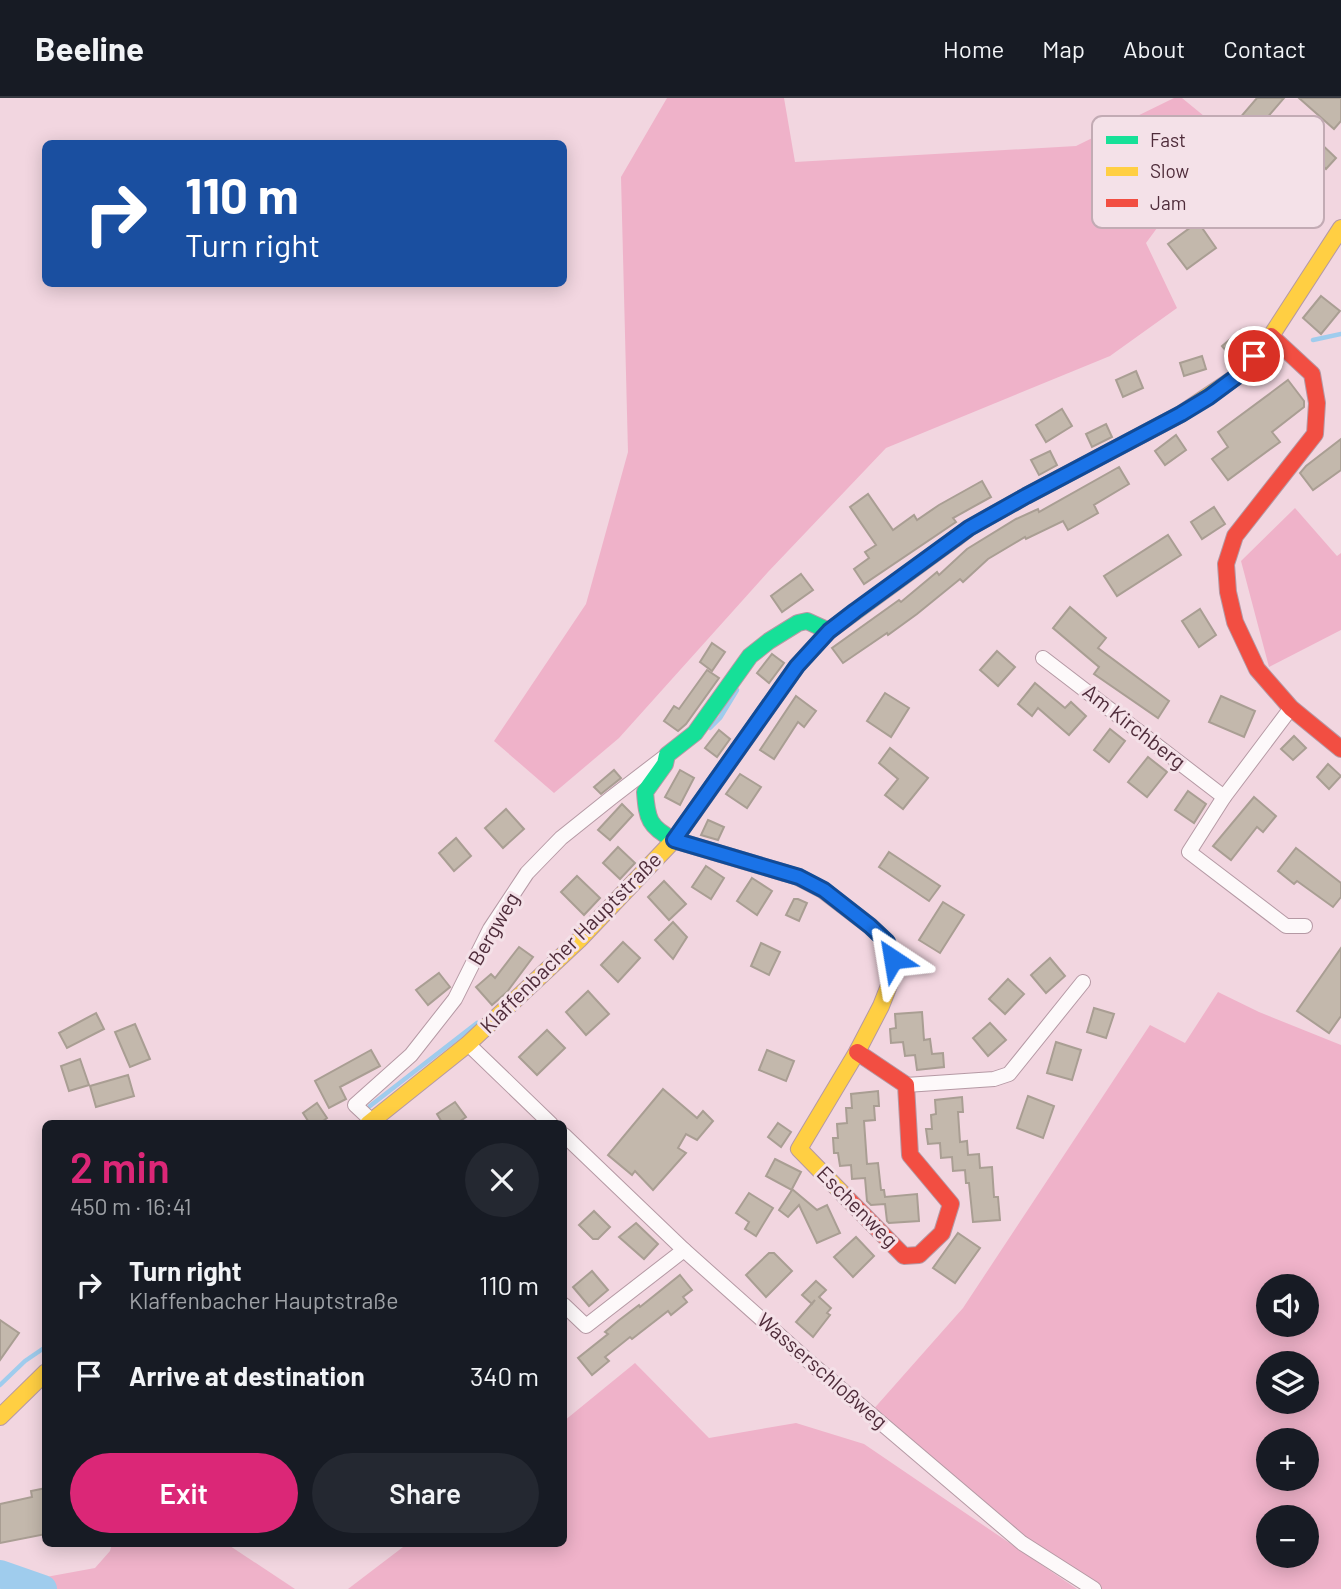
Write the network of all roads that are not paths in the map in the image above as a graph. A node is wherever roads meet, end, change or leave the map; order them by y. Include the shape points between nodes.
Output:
1 (1341, 228) edge
2 (1271, 336) junction
3 (829, 631) junction
4 (1043, 658) dead end
5 (1291, 708) junction
6 (1341, 749) edge
7 (667, 755) junction
8 (1224, 797) junction
9 (667, 836) junction
10 (1305, 926) dead end
11 (1083, 982) dead end
12 (468, 1044) junction
13 (858, 1052) junction
14 (906, 1085) junction
15 (368, 1120) edge
16 (373, 1120) edge
17 (547, 1120) edge
18 (567, 1138) edge
19 (684, 1250) junction
20 (567, 1308) edge
21 (42, 1376) edge
22 (0, 1417) edge
23 (1094, 1589) edge

1 - 2 street, Klaffenbacher Hauptstraße
2 - 3 street, Klaffenbacher Hauptstraße via 1236,377 1209,397 969,528
2 - 5 street via 1312,374 1317,403 1315,434 1236,536 1226,564 1235,622 1247,650 1256,669
3 - 7 street, Bergweg via 807,621 798,623 760,648 695,733
3 - 9 street, Klaffenbacher Hauptstraße
4 - 8 street, Am Kirchberg
5 - 6 street
5 - 8 street
7 - 9 street, Bergweg via 645,792 647,817
7 - 15 street, Bergweg via 561,838 527,873 490,929 455,999 411,1055 355,1105
8 - 10 street via 1189,852 1286,926
9 - 12 street, Klaffenbacher Hauptstraße via 579,940
9 - 13 street, Eschenweg via 799,877 824,890 887,942 893,959 892,978
11 - 14 street via 1009,1074
12 - 16 street, Klaffenbacher Hauptstraße
12 - 17 street
13 - 14 street
13 - 14 street, Eschenweg via 799,1149 904,1255 919,1255 942,1233 951,1204 911,1155
18 - 19 street, Wasserschloßweg
19 - 20 street via 586,1325
19 - 23 street, Wasserschloßweg via 1023,1543
21 - 22 street

